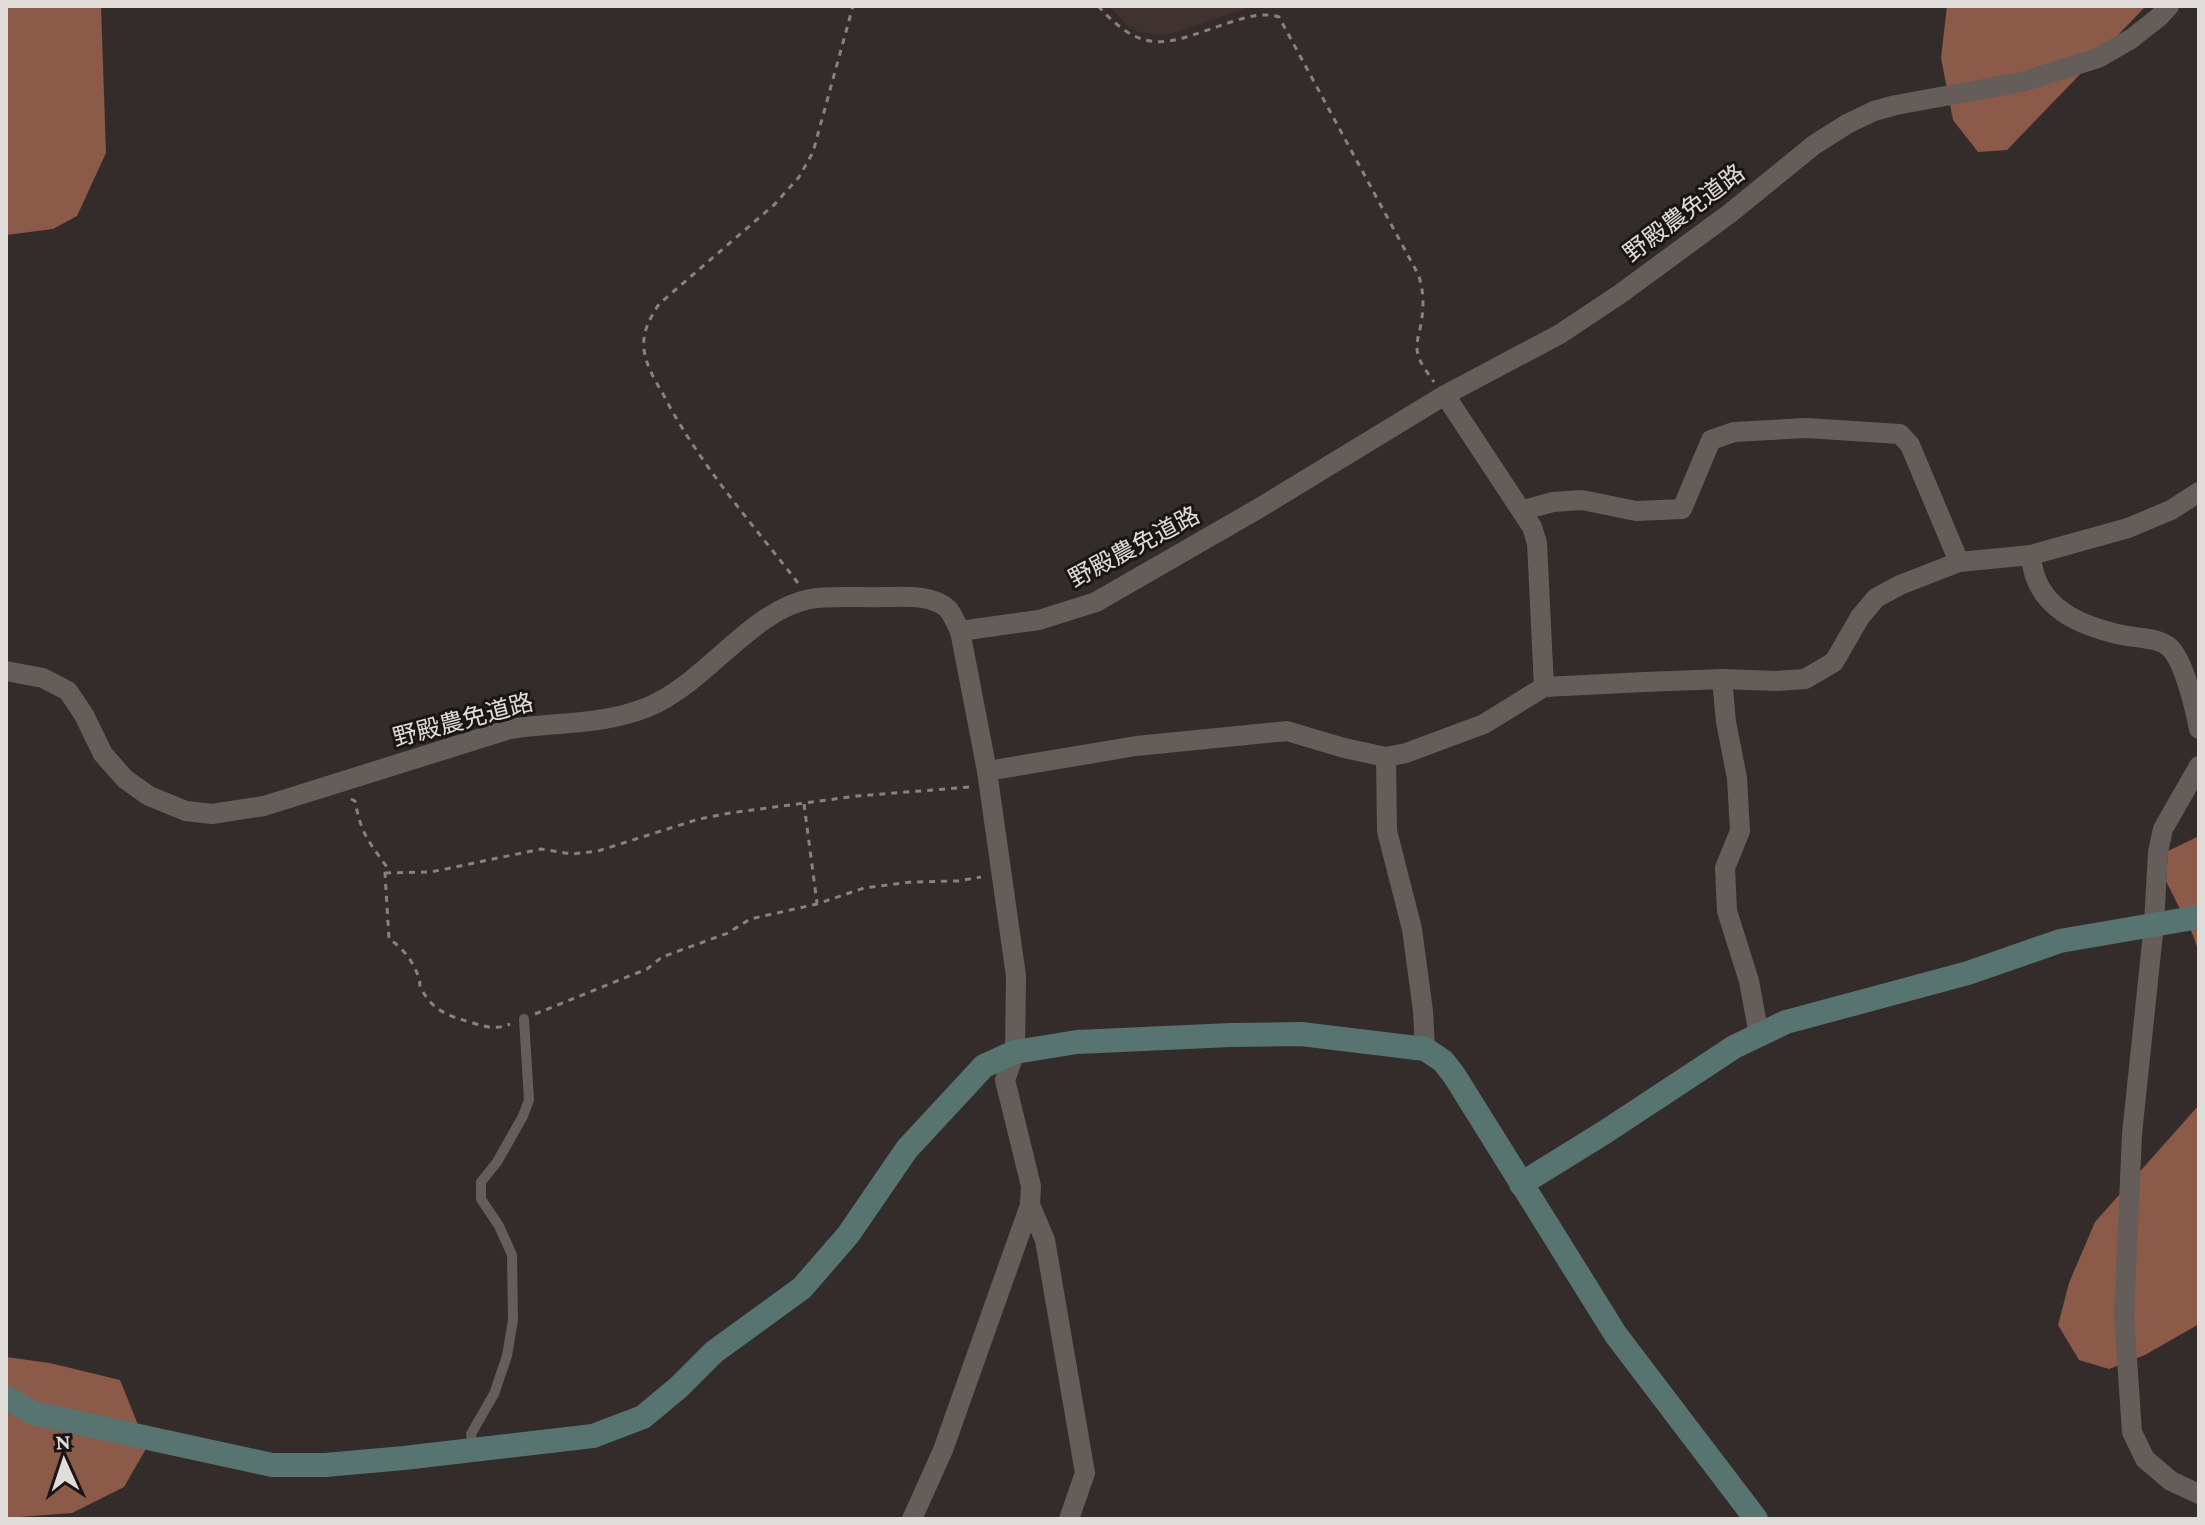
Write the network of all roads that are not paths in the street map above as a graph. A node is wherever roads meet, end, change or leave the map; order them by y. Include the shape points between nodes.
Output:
1 (2169, 6) edge
2 (1445, 395) junction
3 (2199, 492) edge
4 (1523, 510) junction
5 (2031, 555) junction
6 (1959, 562) junction
7 (960, 631) junction
8 (6, 671) edge
9 (1722, 679) junction
10 (1544, 687) junction
11 (2199, 729) edge
12 (1386, 757) junction
13 (2199, 766) edge
14 (988, 778) junction
15 (2199, 917) edge
16 (2154, 924) junction
17 (524, 1019) road end
18 (1759, 1035) junction
19 (1425, 1049) junction
20 (1015, 1052) junction
21 (1521, 1184) junction
22 (1030, 1205) junction
23 (6, 1397) edge
24 (473, 1450) junction
25 (2199, 1494) edge
26 (912, 1519) edge
27 (1069, 1519) edge
28 (1756, 1519) edge

1 - 2 street, 野殿農免道路 via 2131,39 2098,58 2022,82 1874,111 1847,124 1620,294 1560,334
2 - 4 street
2 - 7 street, 野殿農免道路 via 1096,602 1039,620
3 - 5 street via 2128,528
4 - 6 street via 1582,500 1636,511 1682,509 1711,440 1734,432 1806,428 1900,434 1910,445
4 - 10 street via 1537,543
5 - 6 street
5 - 11 street via 2032,572 2044,594 2074,620 2170,647
6 - 9 street via 1876,598 1834,662 1805,679
7 - 8 street, 野殿農免道路 via 950,611 926,599 810,599 775,614 677,691 628,715 510,729 264,806 212,814 186,811 149,796 103,754 68,691 43,678
7 - 14 street
9 - 10 street
9 - 18 street via 1740,831 1725,868 1727,911
10 - 12 street via 1484,724
12 - 14 street via 1287,731 1136,746
12 - 19 street via 1387,831 1412,929
13 - 16 street via 2163,829
14 - 20 street via 1016,976
15 - 16 street
16 - 18 street via 2060,941 1968,973 1786,1022
16 - 25 street via 2131,1149 2124,1316 2132,1432 2145,1459 2171,1481
17 - 24 lane via 529,1100 481,1182 481,1199 512,1255 513,1320 494,1394 471,1434
18 - 21 street
19 - 20 street via 1301,1034 1077,1042
19 - 21 street via 1454,1075
20 - 22 street via 1005,1080 1031,1186
20 - 24 street via 984,1066 907,1149 848,1235 802,1288 714,1352 643,1417 593,1436
21 - 28 street via 1616,1335
22 - 26 street via 943,1450
22 - 27 street via 1045,1240 1085,1473
23 - 24 street via 33,1413 272,1465

